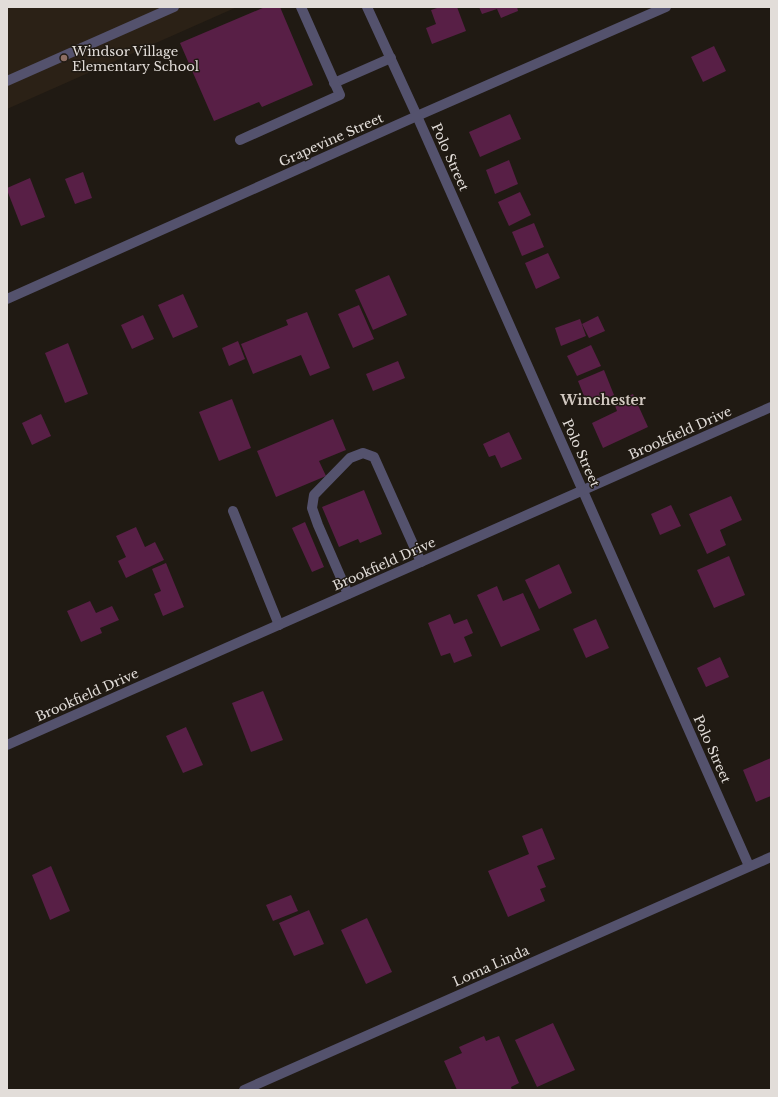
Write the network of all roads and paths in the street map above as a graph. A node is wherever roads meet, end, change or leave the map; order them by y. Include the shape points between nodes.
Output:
1 (174, 7) edge
2 (301, 7) edge
3 (367, 7) edge
4 (666, 7) edge
5 (391, 58) junction
6 (7, 81) edge
7 (334, 83) junction
8 (417, 116) junction
9 (240, 140) dead end
10 (7, 299) edge
11 (771, 407) edge
12 (583, 490) junction
13 (233, 510) dead end
14 (421, 562) junction
15 (348, 594) junction
16 (279, 625) junction
17 (7, 745) edge
18 (771, 857) edge
19 (749, 866) junction
20 (244, 1090) edge

1 - 6 street
2 - 7 street
3 - 5 street, Polo Street
4 - 8 street, Grapevine Street
5 - 7 street
5 - 8 street, Polo Street
7 - 9 street via 340,96
8 - 10 street, Grapevine Street
8 - 12 street, Polo Street
11 - 12 street, Brookfield Drive
12 - 14 street, Brookfield Drive
12 - 19 street, Polo Street
13 - 16 street
14 - 15 street, Brookfield Drive
14 - 15 street via 374,457 363,453 350,458 314,495 312,508
15 - 16 street, Brookfield Drive
16 - 17 street, Brookfield Drive
18 - 19 street, Loma Linda
19 - 20 street, Loma Linda

